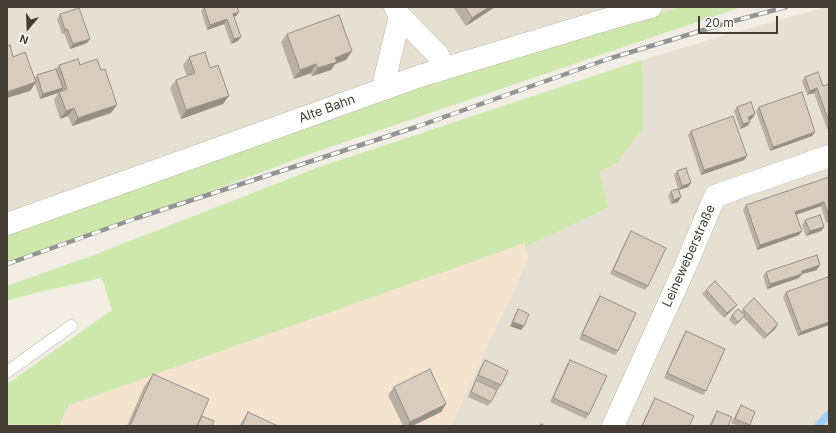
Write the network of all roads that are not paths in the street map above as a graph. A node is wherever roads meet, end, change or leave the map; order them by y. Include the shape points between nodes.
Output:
1 (651, 7) edge
2 (398, 12) edge
3 (444, 69) junction
4 (387, 88) junction
5 (829, 156) edge
6 (7, 224) edge
7 (71, 326) dead end
8 (7, 372) edge
9 (612, 426) edge

1 - 3 street, Alte Bahn
2 - 3 street via 438,55
2 - 4 street via 385,78
3 - 4 street, Alte Bahn
4 - 6 street, Alte Bahn
5 - 9 street, Leineweberstraße via 715,196
7 - 8 lane

